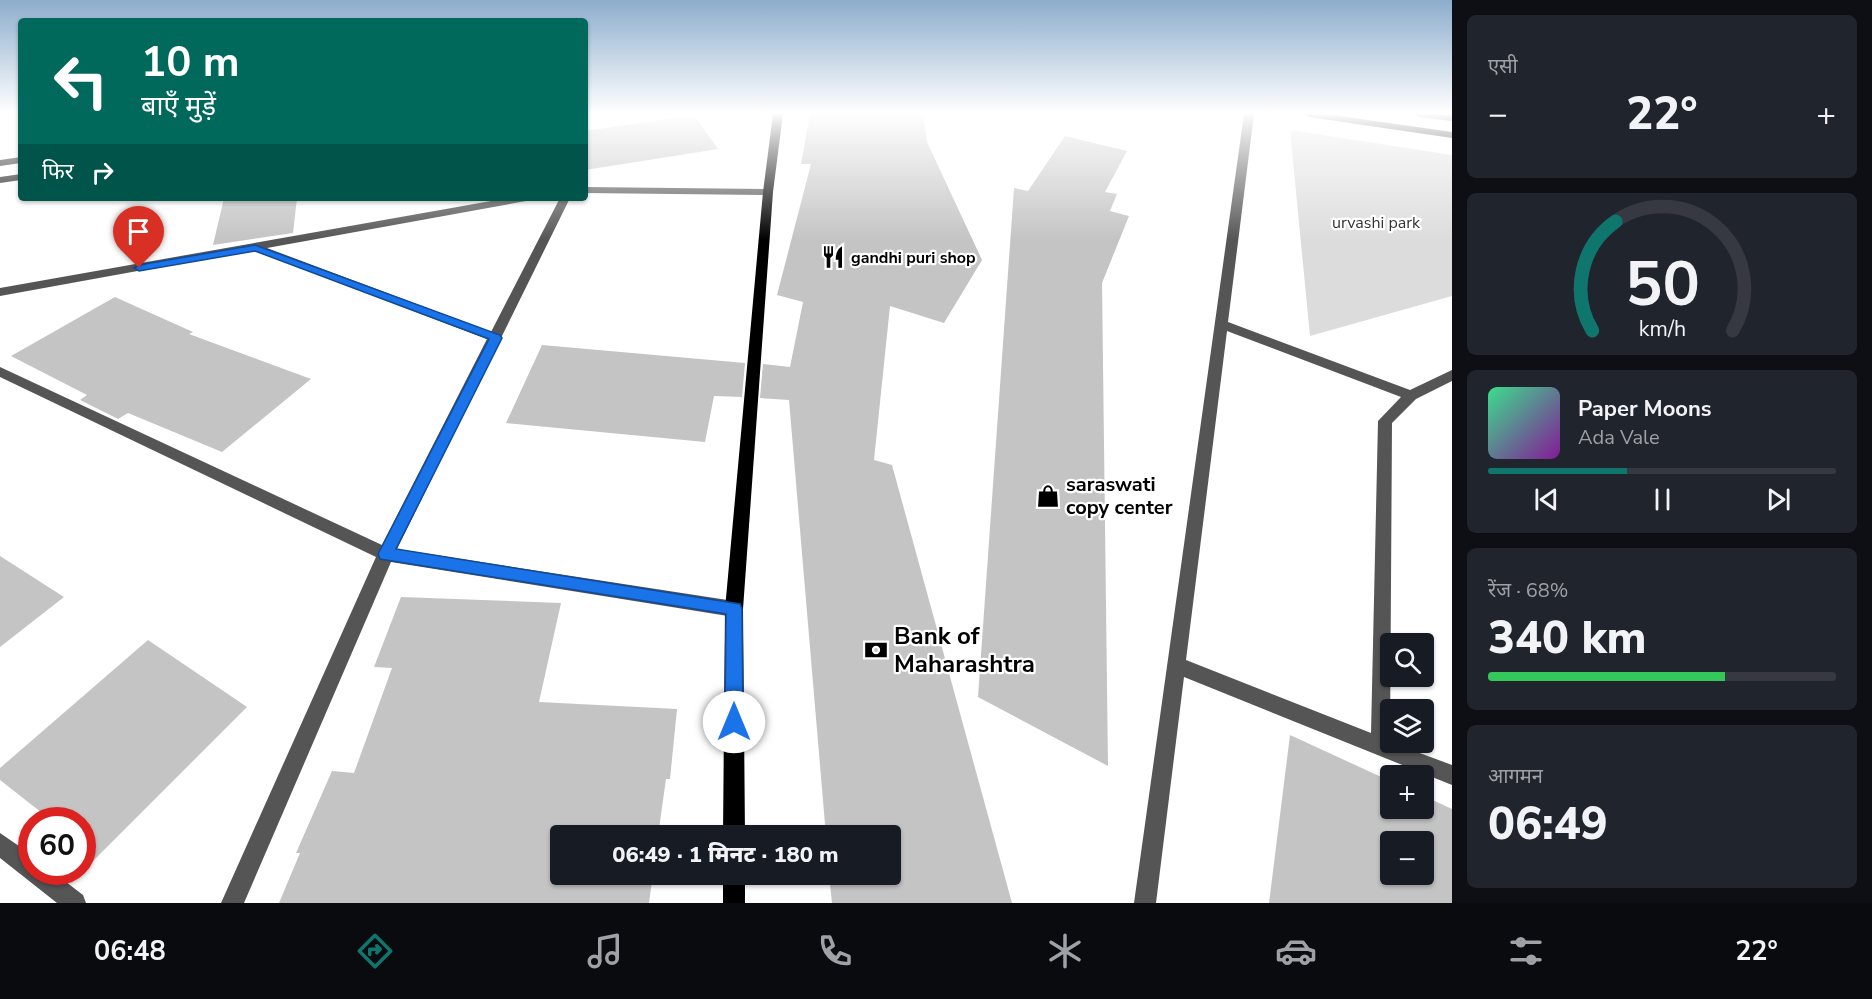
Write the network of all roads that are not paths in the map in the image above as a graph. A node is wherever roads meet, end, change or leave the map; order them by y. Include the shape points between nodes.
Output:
1 (773, 156) edge
2 (1243, 156) edge
3 (18, 160) edge
4 (0, 163) edge
5 (18, 177) edge
6 (0, 180) edge
7 (588, 190) edge
8 (768, 192) junction
9 (510, 201) edge
10 (564, 201) edge
11 (255, 248) junction
12 (0, 292) edge
13 (1221, 324) junction
14 (496, 338) junction
15 (0, 372) edge
16 (1452, 375) edge
17 (1411, 396) junction
18 (386, 554) junction
19 (734, 609) junction
20 (1176, 665) junction
21 (1382, 699) edge
22 (1380, 747) edge
23 (1396, 753) edge
24 (1452, 775) edge
25 (734, 825) edge
26 (0, 844) edge
27 (18, 858) edge
28 (52, 885) edge
29 (734, 885) edge
30 (75, 903) edge
31 (232, 903) edge
32 (734, 903) edge
33 (1145, 903) edge

1 - 8 main road
2 - 13 street
3 - 4 main road
5 - 6 main road
7 - 8 street
8 - 19 main road
9 - 11 street
10 - 14 street
11 - 12 street
11 - 14 street
13 - 17 street
13 - 20 street
14 - 18 street
15 - 18 street
16 - 17 street
17 - 21 street via 1385,421
18 - 19 street
18 - 31 street
19 - 25 main road
20 - 22 street
20 - 33 street
23 - 24 street
26 - 27 street
28 - 30 street
29 - 32 main road

